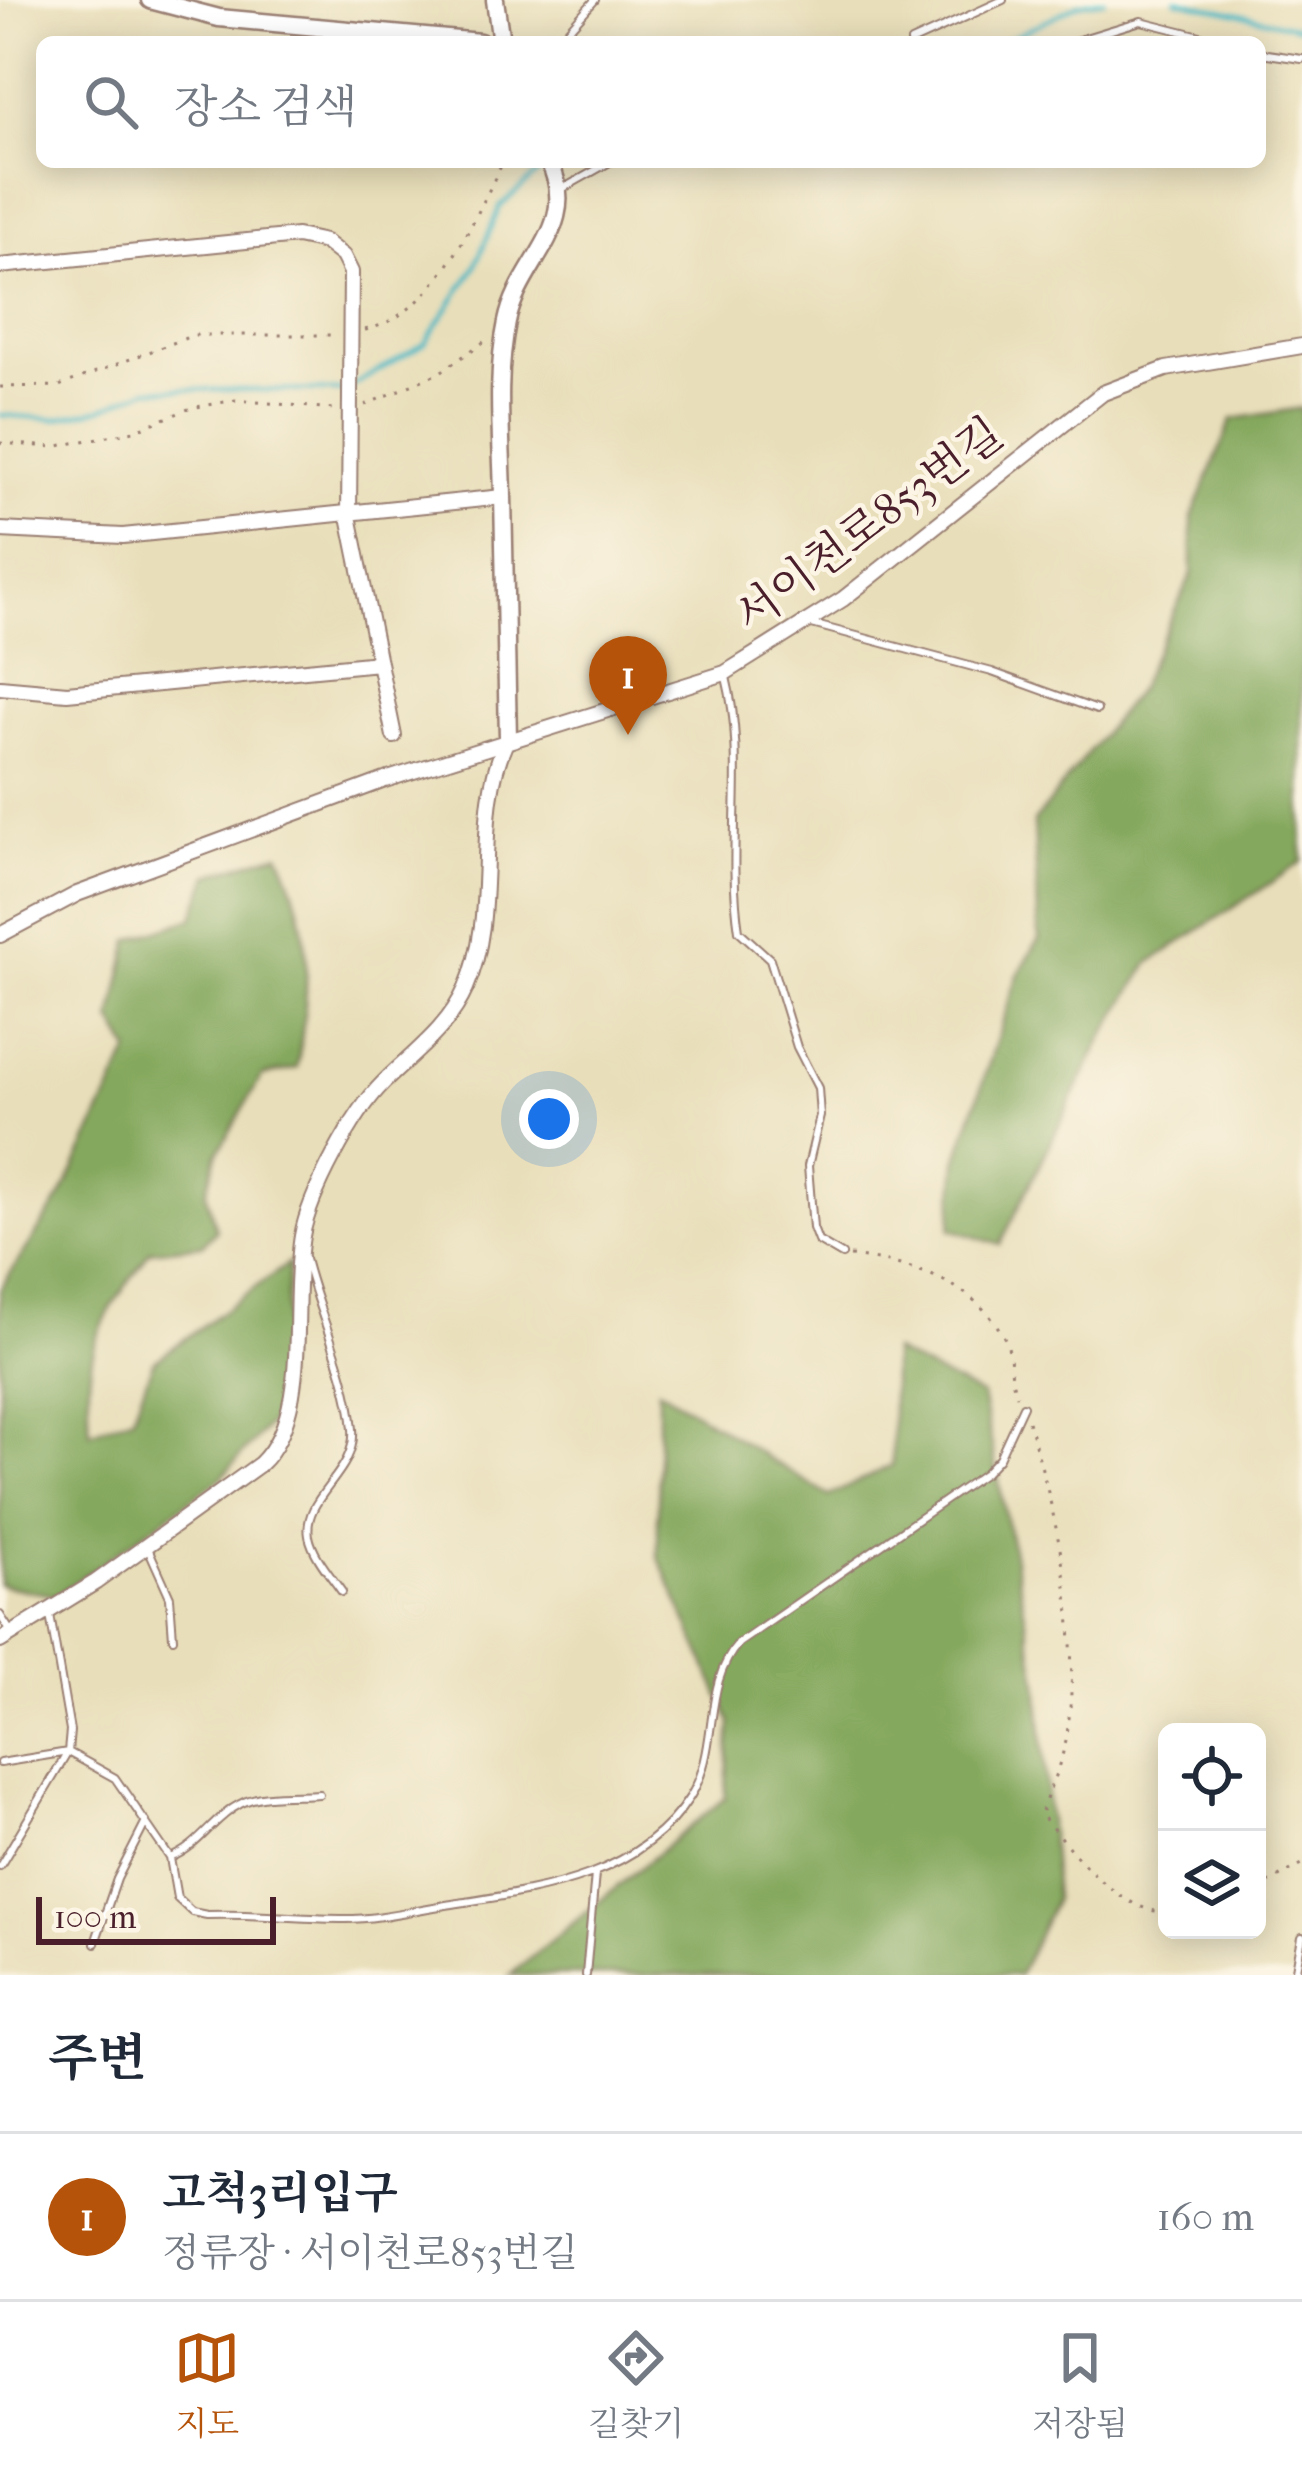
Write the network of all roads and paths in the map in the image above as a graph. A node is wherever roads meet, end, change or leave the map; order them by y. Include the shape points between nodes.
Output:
1 (150, 0) edge
2 (495, 0) edge
3 (595, 0) edge
4 (1003, 0) edge
5 (415, 36) edge
6 (500, 36) edge
7 (562, 36) edge
8 (923, 36) edge
9 (1092, 36) edge
10 (1201, 36) edge
11 (1266, 54) edge
12 (1302, 59) edge
13 (499, 168) edge
14 (552, 168) edge
15 (597, 168) edge
16 (560, 185) junction
17 (0, 266) edge
18 (506, 326) junction
19 (351, 334) junction
20 (1302, 346) edge
21 (0, 387) edge
22 (351, 407) junction
23 (0, 443) edge
24 (503, 496) junction
25 (349, 516) junction
26 (0, 530) edge
27 (808, 623) junction
28 (379, 663) junction
29 (725, 674) junction
30 (0, 687) edge
31 (1097, 710) dead end
32 (394, 736) dead end
33 (508, 738) junction
34 (0, 935) edge
35 (301, 1241) junction
36 (842, 1255) joint
37 (1023, 1406) junction
38 (147, 1545) junction
39 (342, 1592) dead end
40 (50, 1611) junction
41 (0, 1615) edge
42 (6, 1637) edge
43 (172, 1637) dead end
44 (68, 1752) junction
45 (0, 1762) edge
46 (319, 1794) dead end
47 (146, 1822) junction
48 (170, 1858) junction
49 (1302, 1864) edge
50 (0, 1866) edge
51 (595, 1874) junction
52 (1266, 1884) edge
53 (1158, 1911) edge
54 (1302, 1937) edge
55 (95, 1943) dead end
56 (586, 1975) edge
57 (1295, 1975) edge

1 - 5 street via 220,18
2 - 6 street
3 - 7 lane
4 - 8 lane
9 - 10 lane via 1142,21
11 - 12 lane
13 - 19 path via 423,300 394,324
14 - 16 street
15 - 16 lane
16 - 18 street via 556,220
17 - 19 street via 297,236 343,256 351,272
18 - 22 path via 439,373
18 - 24 street
19 - 21 path via 194,335 59,386
19 - 22 street
20 - 27 street, 서이천로853번길 via 1166,369 1103,393
22 - 23 path via 236,400 53,447
22 - 25 street
24 - 25 street
24 - 33 street
25 - 26 street via 123,536
25 - 28 street
27 - 29 street, 서이천로853번길
27 - 31 lane via 992,672
28 - 30 street via 67,694
28 - 32 street
29 - 33 street, 서이천로853번길
29 - 36 lane via 737,721 730,864 739,931 770,959 818,1088 808,1166 813,1228 818,1241
33 - 34 street, 서이천로853번길 via 116,879
33 - 35 street via 495,764 484,920 470,978 440,1030 368,1101 310,1207
35 - 38 street via 291,1405 279,1444
35 - 39 lane via 354,1432 345,1470 309,1525
36 - 37 path via 907,1263 986,1311 1010,1351
37 - 51 lane via 985,1472 739,1642 719,1672 708,1756 687,1802
37 - 53 path via 1057,1532 1071,1682 1066,1738 1041,1814 1072,1852 1142,1910
38 - 40 street
38 - 43 lane via 170,1597
40 - 42 street
40 - 44 lane
41 - 42 lane
44 - 45 lane
44 - 47 lane via 115,1778
44 - 50 lane
46 - 48 lane via 234,1806 199,1843
47 - 48 lane
47 - 55 lane
48 - 51 lane via 177,1898 208,1915 376,1918
49 - 52 path
51 - 56 lane
54 - 57 lane

